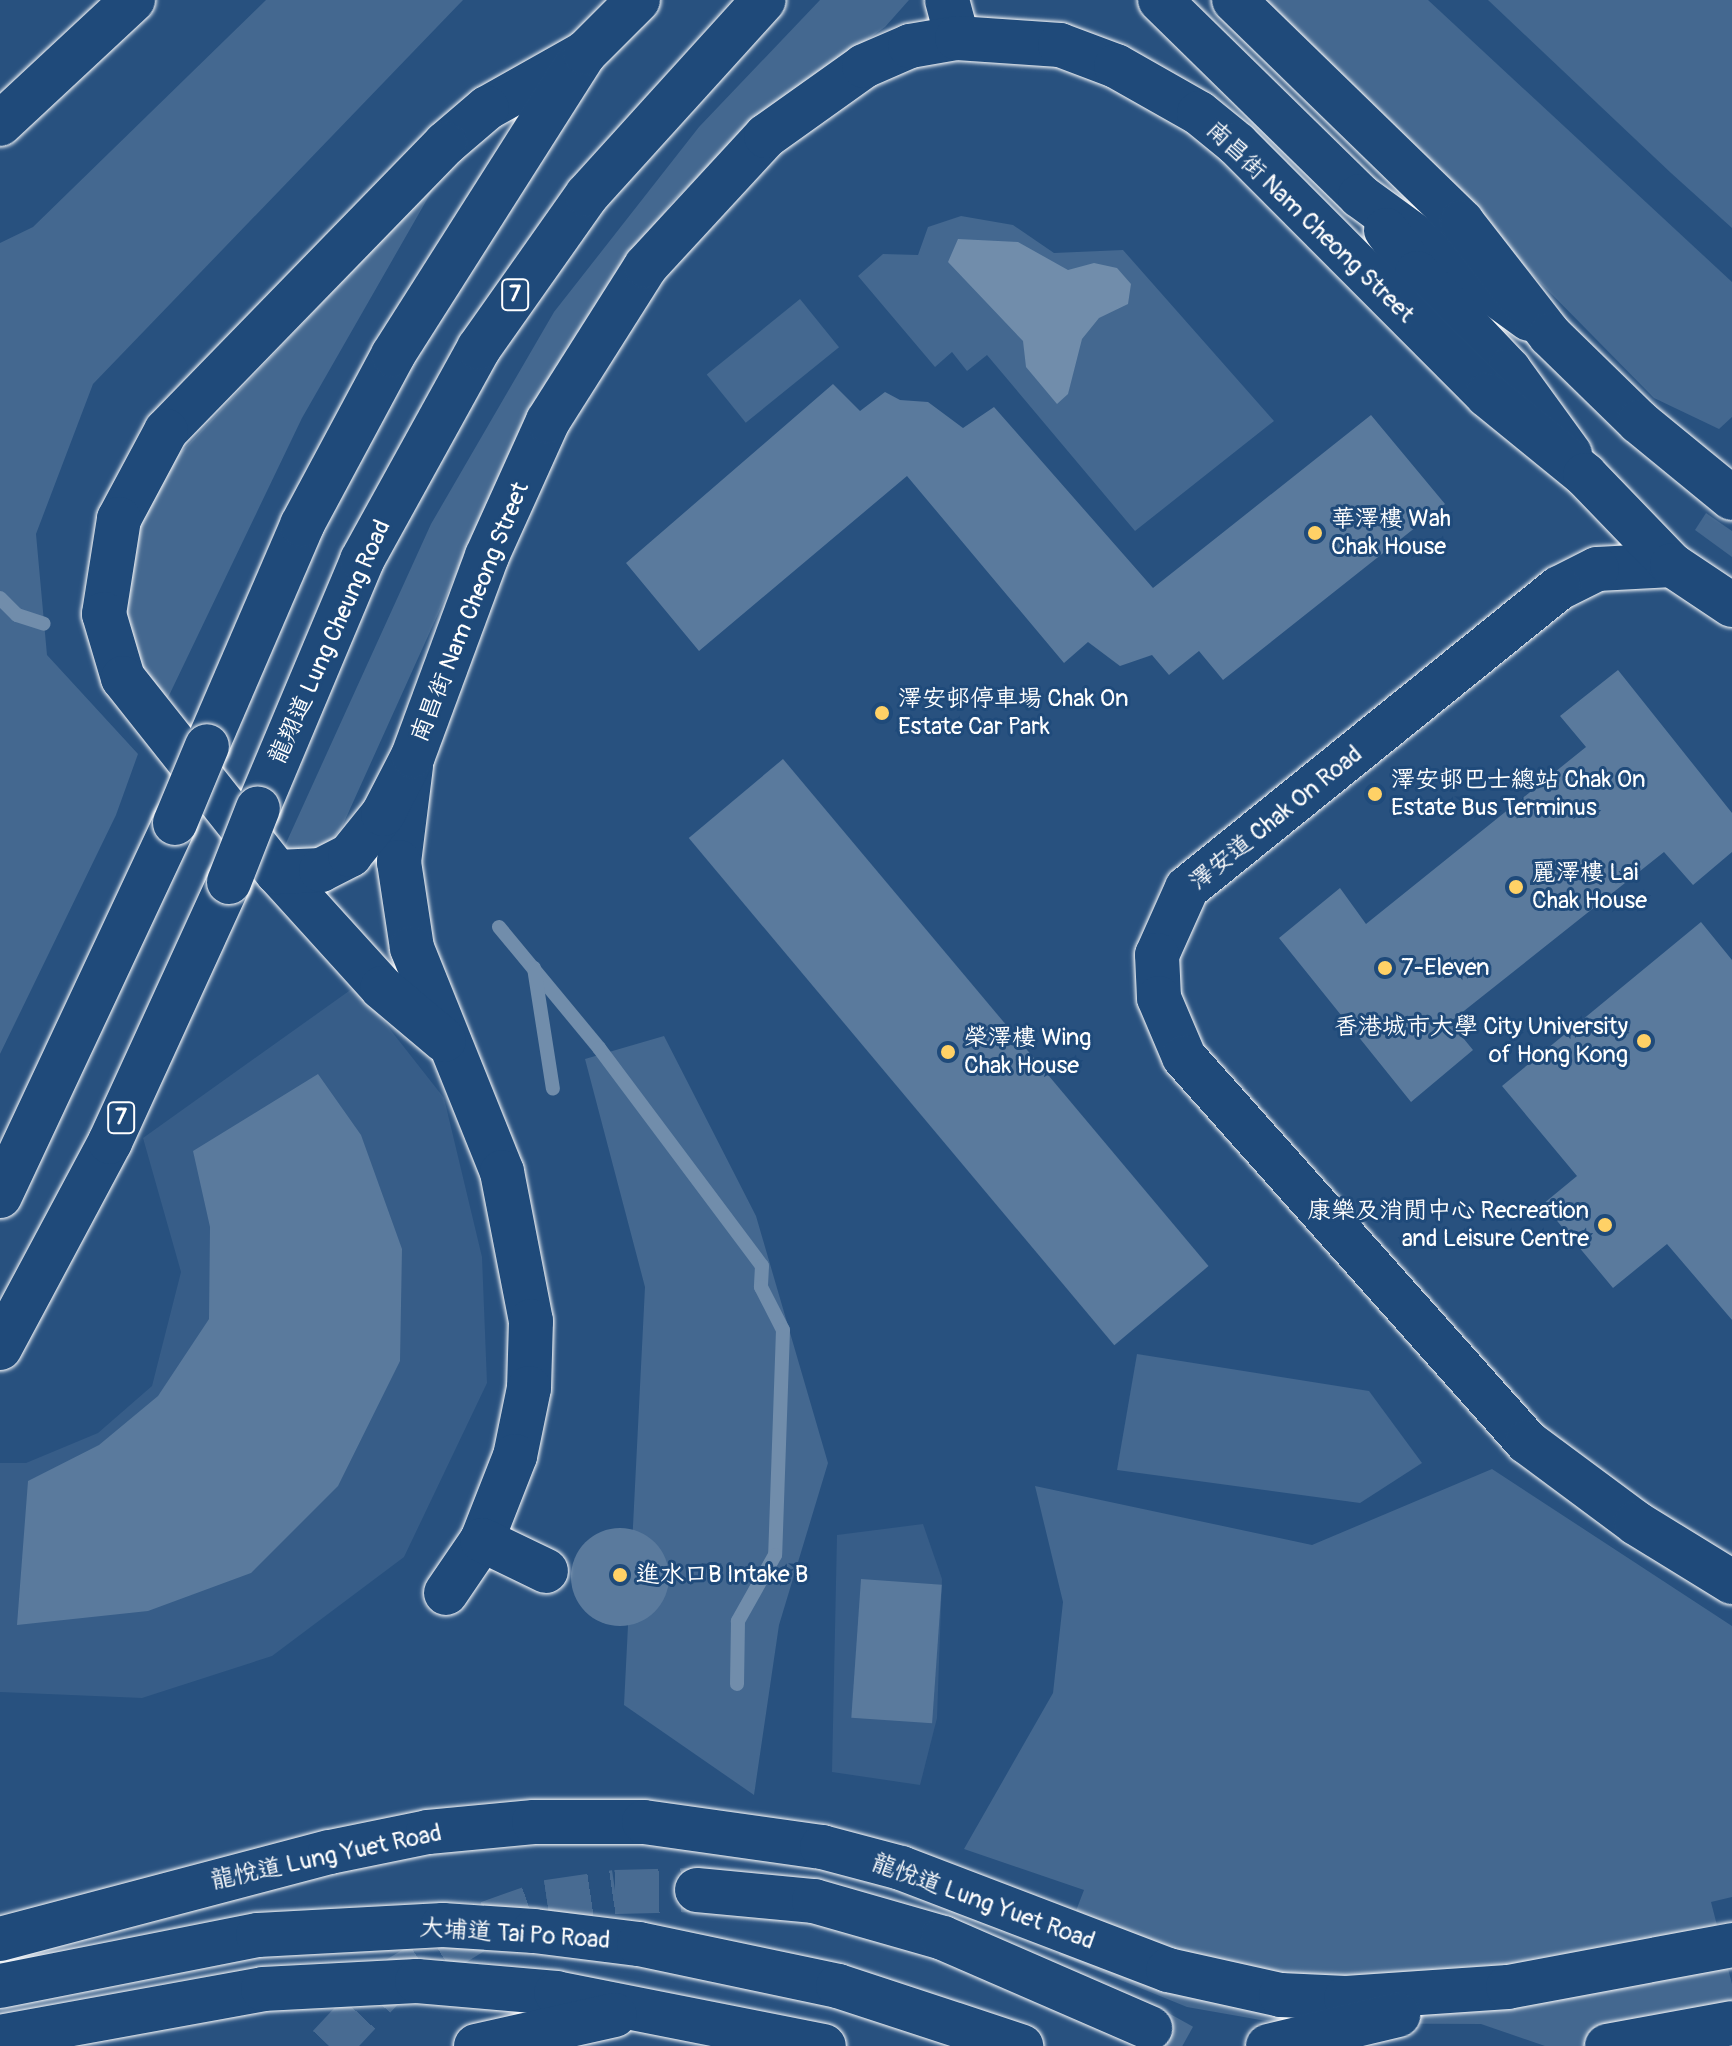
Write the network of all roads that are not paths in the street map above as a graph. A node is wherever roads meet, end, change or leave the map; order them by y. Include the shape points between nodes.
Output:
1 (133, 0) edge
2 (638, 0) edge
3 (764, 0) edge
4 (1160, 0) edge
5 (1234, 0) edge
6 (952, 19) edge
7 (585, 53) junction
8 (0, 124) edge
9 (1360, 196) junction
10 (1550, 335) junction
11 (1585, 475) junction
12 (1732, 498) edge
13 (1672, 565) junction
14 (1732, 605) edge
15 (413, 756) junction
16 (277, 872) junction
17 (449, 1044) junction
18 (0, 1196) edge
19 (0, 1348) edge
20 (482, 1540) junction
21 (546, 1571) dead end
22 (1732, 1582) edge
23 (446, 1593) dead end
24 (697, 1890) tunnel mouth
25 (0, 1939) edge
26 (1732, 1945) edge
27 (1588, 1973) junction
28 (0, 1986) edge
29 (641, 2010) junction
30 (1732, 2023) edge
31 (1150, 2028) tunnel mouth
32 (0, 2037) edge
33 (476, 2046) edge
34 (824, 2046) edge
35 (1021, 2046) edge
36 (1268, 2046) edge
37 (1607, 2046) edge

1 - 8 main road
2 - 7 main road
3 - 19 main road, 龍翔道 Lung Cheung Road / 7, bridge via 587,195 479,348 362,560 229,882 103,1155
4 - 9 main road, 南昌街 Nam Cheong Street
5 - 10 main road, 南昌街 Nam Cheong Street via 1462,222
6 - 11 main road, 南昌街 Nam Cheong Street via 1060,45 1116,66 1199,113 1237,144 1487,395
6 - 15 main road, 南昌街 Nam Cheong Street via 810,101 699,203 646,266 548,421 487,556
7 - 16 main road via 487,108 445,144 166,431 119,519 104,614 123,678
7 - 18 main road, bridge via 362,411 302,525 175,823
9 - 10 main road, 南昌街 Nam Cheong Street
9 - 11 main road, 南昌街 Nam Cheong Street via 1417,273 1509,370
10 - 12 main road, 南昌街 Nam Cheong Street via 1639,422
11 - 13 main road, 南昌街 Nam Cheong Street
13 - 14 main road, 南昌街 Nam Cheong Street
13 - 22 main road, 澤安道 Chak On Road via 1597,569 1559,588 1187,888 1157,955 1159,998 1184,1057 1527,1442 1636,1523
15 - 16 main road, 南昌街 Nam Cheong Street via 383,814 350,855 321,870
15 - 17 main road via 402,816 404,906 427,993
16 - 17 main road via 382,988
17 - 20 main road via 502,1172 531,1321 529,1388 518,1442
20 - 21 main road
20 - 23 main road
24 - 31 main road via 814,1901 943,1938
25 - 27 main road, 龍悅道 Lung Yuet Road via 330,1852 428,1832 534,1822 659,1823 792,1841 901,1868 1168,1970 1281,1995 1426,1995
26 - 27 main road, 龍悅道 Lung Yuet Road
27 - 36 main road
28 - 35 main road, 大埔道 Tai Po Road via 258,1935 353,1927 488,1928 639,1944 740,1963 838,1986
29 - 32 main road via 479,1984 339,1982 180,2001
29 - 33 main road
29 - 34 main road
30 - 37 main road

